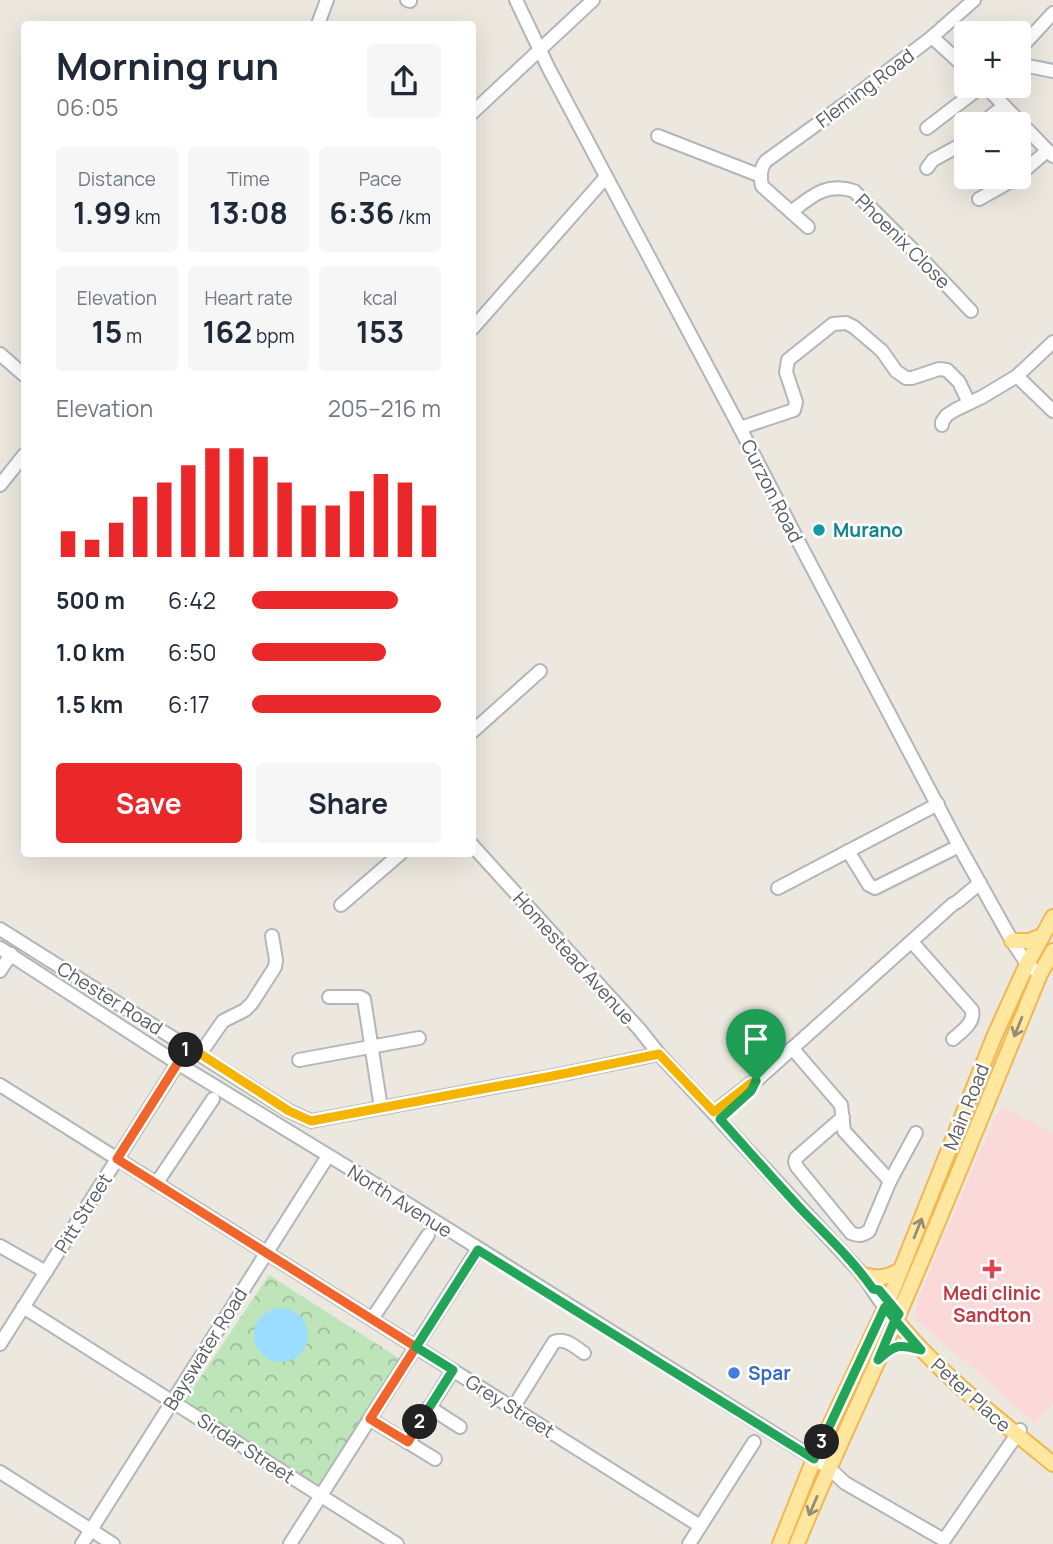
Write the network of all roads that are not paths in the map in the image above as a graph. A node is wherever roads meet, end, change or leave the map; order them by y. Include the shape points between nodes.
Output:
1 (327, 0) edge
2 (516, 0) edge
3 (593, 0) edge
4 (971, 1) edge
5 (1053, 13) edge
6 (319, 21) edge
7 (932, 37) junction
8 (1031, 37) edge
9 (540, 51) junction
10 (954, 57) edge
11 (1031, 67) edge
12 (1053, 71) edge
13 (968, 98) edge
14 (996, 98) edge
15 (1004, 106) junction
16 (476, 109) edge
17 (996, 112) edge
18 (926, 128) dead end
19 (658, 136) dead end
20 (954, 149) edge
21 (1050, 153) edge
22 (1031, 167) edge
23 (926, 168) dead end
24 (761, 176) junction
25 (606, 177) junction
26 (997, 189) edge
27 (979, 199) dead end
28 (791, 212) junction
29 (808, 227) dead end
30 (971, 311) dead end
31 (476, 324) edge
32 (1053, 342) edge
33 (0, 354) edge
34 (21, 372) edge
35 (1017, 376) junction
36 (970, 403) junction
37 (1053, 411) edge
38 (942, 425) dead end
39 (740, 428) junction
40 (21, 459) edge
41 (0, 485) edge
42 (540, 671) dead end
43 (476, 728) edge
44 (938, 804) junction
45 (958, 846) junction
46 (476, 849) edge
47 (848, 851) junction
48 (397, 857) edge
49 (978, 881) junction
50 (778, 888) dead end
51 (341, 905) dead end
52 (1053, 917) edge
53 (0, 929) edge
54 (272, 936) dead end
55 (1042, 936) junction
56 (1012, 941) junction
57 (912, 942) junction
58 (5, 951) edge
59 (1053, 951) edge
60 (1027, 964) junction
61 (0, 971) edge
62 (1040, 974) junction
63 (329, 997) dead end
64 (419, 1038) dead end
65 (953, 1039) dead end
66 (188, 1046) junction
67 (792, 1048) junction
68 (372, 1049) junction
69 (200, 1054) junction
70 (659, 1054) junction
71 (299, 1060) dead end
72 (177, 1063) junction
73 (0, 1085) edge
74 (213, 1099) dead end
75 (385, 1107) junction
76 (717, 1116) junction
77 (843, 1117) junction
78 (916, 1133) dead end
79 (328, 1156) junction
80 (117, 1159) junction
81 (890, 1181) junction
82 (156, 1184) junction
83 (428, 1235) dead end
84 (0, 1246) edge
85 (478, 1250) junction
86 (267, 1252) junction
87 (901, 1270) junction
88 (46, 1272) junction
89 (863, 1275) junction
90 (23, 1307) junction
91 (892, 1311) junction
92 (372, 1319) junction
93 (0, 1344) edge
94 (416, 1347) junction
95 (921, 1350) junction
96 (584, 1353) dead end
97 (878, 1360) junction
98 (453, 1370) junction
99 (172, 1401) junction
100 (429, 1407) junction
101 (513, 1408) junction
102 (370, 1419) junction
103 (460, 1427) dead end
104 (1018, 1432) junction
105 (408, 1442) junction
106 (754, 1442) dead end
107 (1053, 1458) edge
108 (435, 1459) dead end
109 (814, 1459) junction
110 (1053, 1464) edge
111 (829, 1468) junction
112 (0, 1472) edge
113 (320, 1496) junction
114 (700, 1526) junction
115 (91, 1530) junction
116 (82, 1544) edge
117 (113, 1544) edge
118 (290, 1544) edge
119 (397, 1544) edge
120 (689, 1544) edge
121 (780, 1544) edge
122 (797, 1544) edge

1 - 6 street
2 - 9 street, Curzon Road
3 - 9 street
4 - 7 street, Fleming Road
5 - 8 street
7 - 10 street
7 - 24 street, Fleming Road via 766,161
9 - 16 street
9 - 25 street, Curzon Road
11 - 12 street
13 - 18 street
14 - 15 street
15 - 17 street
15 - 21 street
19 - 24 street
20 - 23 street
21 - 22 street
24 - 28 street via 762,186
25 - 31 street
25 - 39 street, Curzon Road
26 - 27 street
28 - 29 street
28 - 30 street, Phoenix Close via 821,191 854,191
32 - 35 street
33 - 34 street
35 - 36 street
35 - 37 street
36 - 38 street via 947,415
36 - 39 street via 947,370 903,376 851,324 837,323 788,360 794,410
39 - 44 street, Curzon Road
40 - 41 street
42 - 43 street
44 - 45 street, Curzon Road
44 - 47 street
45 - 47 street via 875,888
45 - 49 street, Curzon Road
46 - 70 street, Homestead Avenue
47 - 50 street
48 - 51 street
49 - 56 street, Curzon Road
49 - 57 street
52 - 55 main road, Main Road
53 - 66 street, Chester Road
54 - 69 street via 275,967 252,1003 223,1021
55 - 56 main road
55 - 60 main road, Main Road
56 - 60 street, Curzon Road
57 - 65 street via 971,1010 971,1020
57 - 67 street
58 - 61 street
58 - 72 street, North Avenue
59 - 62 main road, Main Road
60 - 62 street, Curzon Road
87 -> 60 main road, Main Road
62 -> 91 main road, Main Road via 959,1175
63 - 68 street via 364,999
64 - 68 street
66 - 69 street, Chester Road
66 - 72 street, Pitt Street
67 - 76 street
67 - 77 street via 841,1105
68 - 71 street
68 - 75 street via 386,1088
69 - 75 street, Chester Road via 304,1119 316,1121
70 - 75 street, Chester Road
70 - 76 street, Homestead Avenue
72 - 79 street, North Avenue
72 - 80 street, Pitt Street
73 - 80 street, Grey Street
74 - 82 street
76 - 89 street, Homestead Avenue
77 - 81 street via 844,1131
77 - 81 street via 796,1158 797,1167 856,1235 869,1231
78 - 81 street
79 - 85 street, North Avenue
79 - 86 street, Bayswater Road
80 - 82 street, Grey Street
80 - 88 street, Pitt Street
82 - 86 street, Grey Street
83 - 92 street
84 - 88 street
85 - 94 street
85 - 109 street, North Avenue
86 - 92 street, Grey Street
86 - 99 street, Bayswater Road
87 - 89 main road via 881,1278
87 - 91 main road, Main Road
88 - 90 street, Pitt Street
89 - 91 street, Homestead Avenue via 875,1296
90 - 93 street, Pitt Street
90 - 99 street, Sirdar Street
91 - 95 main road, Peter Place
91 - 97 main road
91 - 104 main road, Peter Place
91 - 109 main road
92 - 94 street, Grey Street
94 - 98 street, Grey Street
94 - 102 street
95 - 97 main road via 899,1345
95 - 104 main road, Peter Place via 978,1403
96 - 101 street via 565,1340 554,1342
97 - 111 main road
98 - 100 street
98 - 101 street, Grey Street
99 - 113 street, Sirdar Street
99 - 115 street, Bayswater Road
100 - 103 street
100 - 105 street
101 - 114 street, Grey Street
102 - 105 street
102 - 113 street
104 - 107 main road, Peter Place
104 - 110 main road, Peter Place
104 - 111 street, North Avenue via 944,1540 845,1483
105 - 108 street
106 - 114 street
109 - 111 street, North Avenue
109 - 121 main road
111 -> 122 main road
112 - 115 street
113 - 118 street
113 - 119 street, Sirdar Street
114 - 120 street
115 - 116 street, Bayswater Road
115 - 117 street

